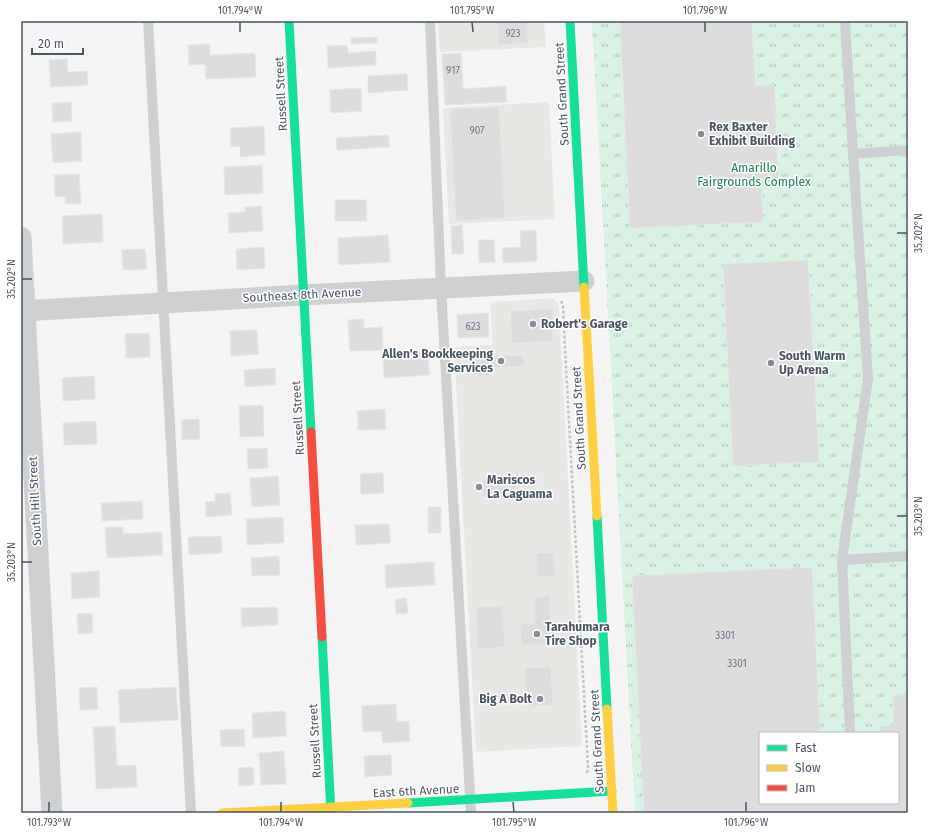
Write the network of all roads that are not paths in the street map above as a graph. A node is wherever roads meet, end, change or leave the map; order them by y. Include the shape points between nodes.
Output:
1 (148, 21) edge
2 (289, 21) edge
3 (430, 21) edge
4 (570, 21) edge
5 (846, 21) edge
6 (908, 150) edge
7 (854, 154) junction
8 (21, 237) edge
9 (584, 281) junction
10 (441, 288) junction
11 (303, 295) junction
12 (164, 302) junction
13 (23, 310) edge
14 (908, 556) edge
15 (842, 560) junction
16 (850, 732) edge
17 (612, 791) junction
18 (471, 800) junction
19 (331, 810) edge
20 (52, 813) edge
21 (191, 813) edge
22 (222, 813) edge
23 (472, 813) edge
24 (613, 813) edge

1 - 12 lane
2 - 11 street, Russell Street
3 - 10 lane
4 - 9 street, South Grand Street
5 - 7 lane
6 - 7 lane
7 - 15 lane via 868,379
8 - 13 street, South Hill Street
9 - 10 street, Southeast 8th Avenue
9 - 17 street, South Grand Street
10 - 11 street, Southeast 8th Avenue
10 - 18 lane
11 - 12 street, Southeast 8th Avenue
11 - 19 street, Russell Street
12 - 13 street, Southeast 8th Avenue
12 - 21 lane
13 - 20 street, South Hill Street
14 - 15 lane
15 - 16 lane
17 - 18 street, East 6th Avenue
17 - 24 street, South Grand Street
18 - 19 street, East 6th Avenue
18 - 23 lane
19 - 22 street, East 6th Avenue

